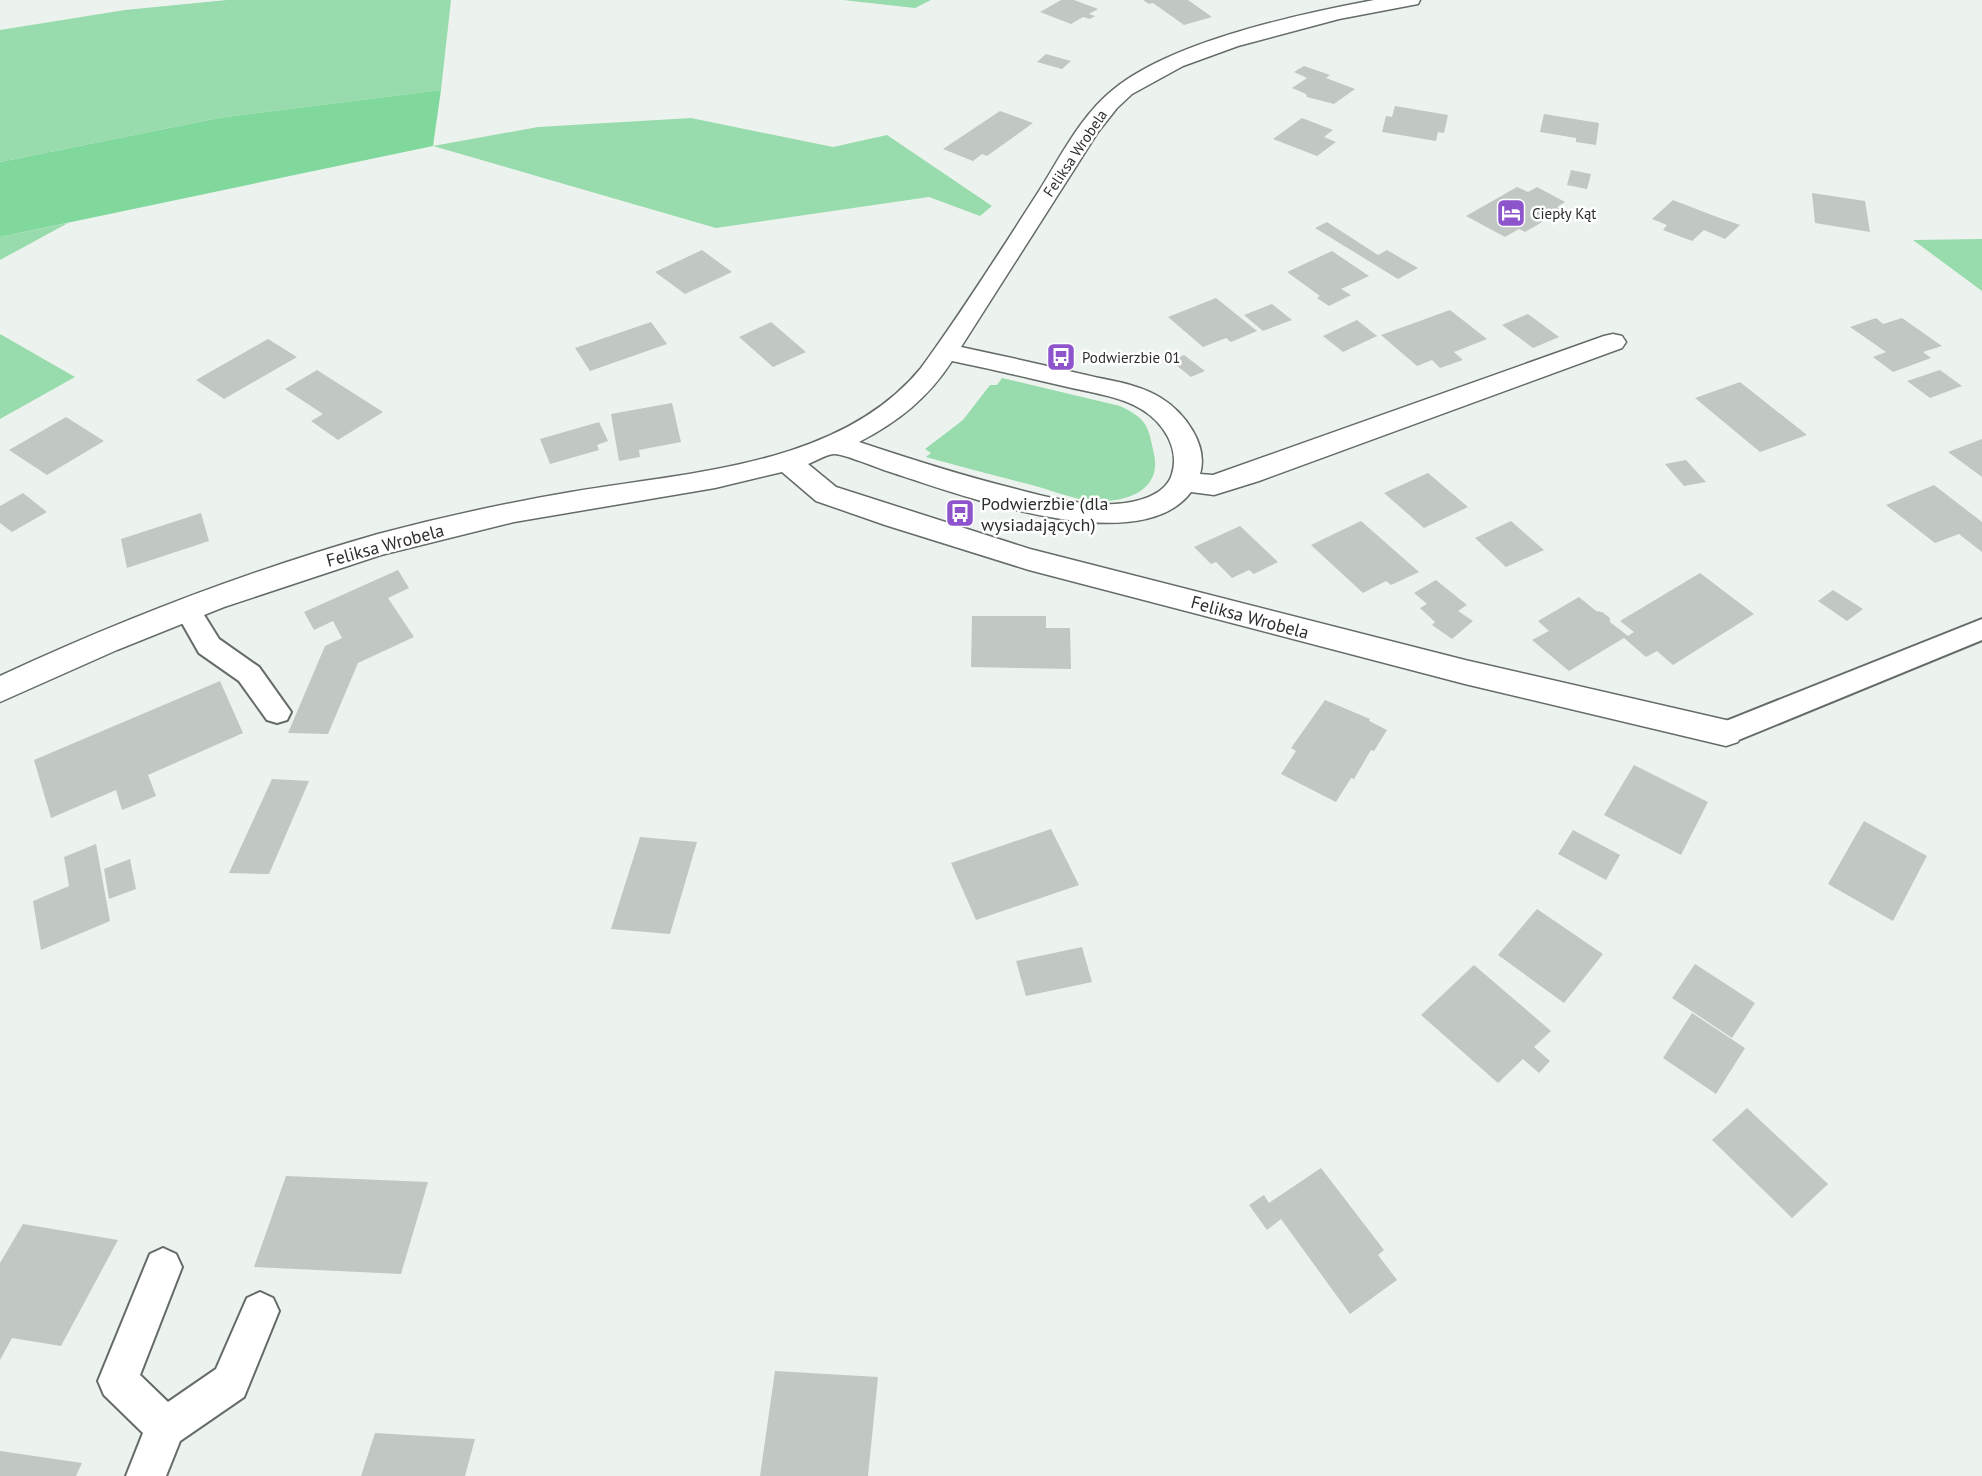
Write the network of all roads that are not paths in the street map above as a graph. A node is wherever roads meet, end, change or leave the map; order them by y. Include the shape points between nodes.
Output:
1 (1411, 0) edge
2 (1385, 2) edge
3 (1613, 342) dead end
4 (944, 352) junction
5 (836, 444) junction
6 (788, 462) junction
7 (1184, 482) junction
8 (187, 609) junction
9 (1982, 629) edge
10 (0, 690) edge
11 (277, 712) dead end
12 (1726, 734) joint
13 (163, 1267) dead end
14 (260, 1311) dead end
15 (165, 1427) junction
16 (146, 1476) edge

1 - 2 street, Feliksa Wrobela
2 - 4 street, Feliksa Wrobela via 1208,49 1159,69 1126,89 1088,130
3 - 7 street via 1249,474 1214,484
4 - 5 street, Feliksa Wrobela via 909,397
4 - 7 street via 1124,393 1158,408 1179,432 1190,454
5 - 6 street, Feliksa Wrobela
5 - 7 street via 906,468 1070,512 1138,511 1166,499
6 - 8 street, Feliksa Wrobela via 434,530 290,571
6 - 12 street, Feliksa Wrobela via 826,494 1029,559 1453,669
8 - 10 street, Feliksa Wrobela
8 - 11 lane via 209,646 249,674
9 - 12 lane
13 - 15 lane via 118,1381
14 - 15 lane via 230,1383
15 - 16 lane

